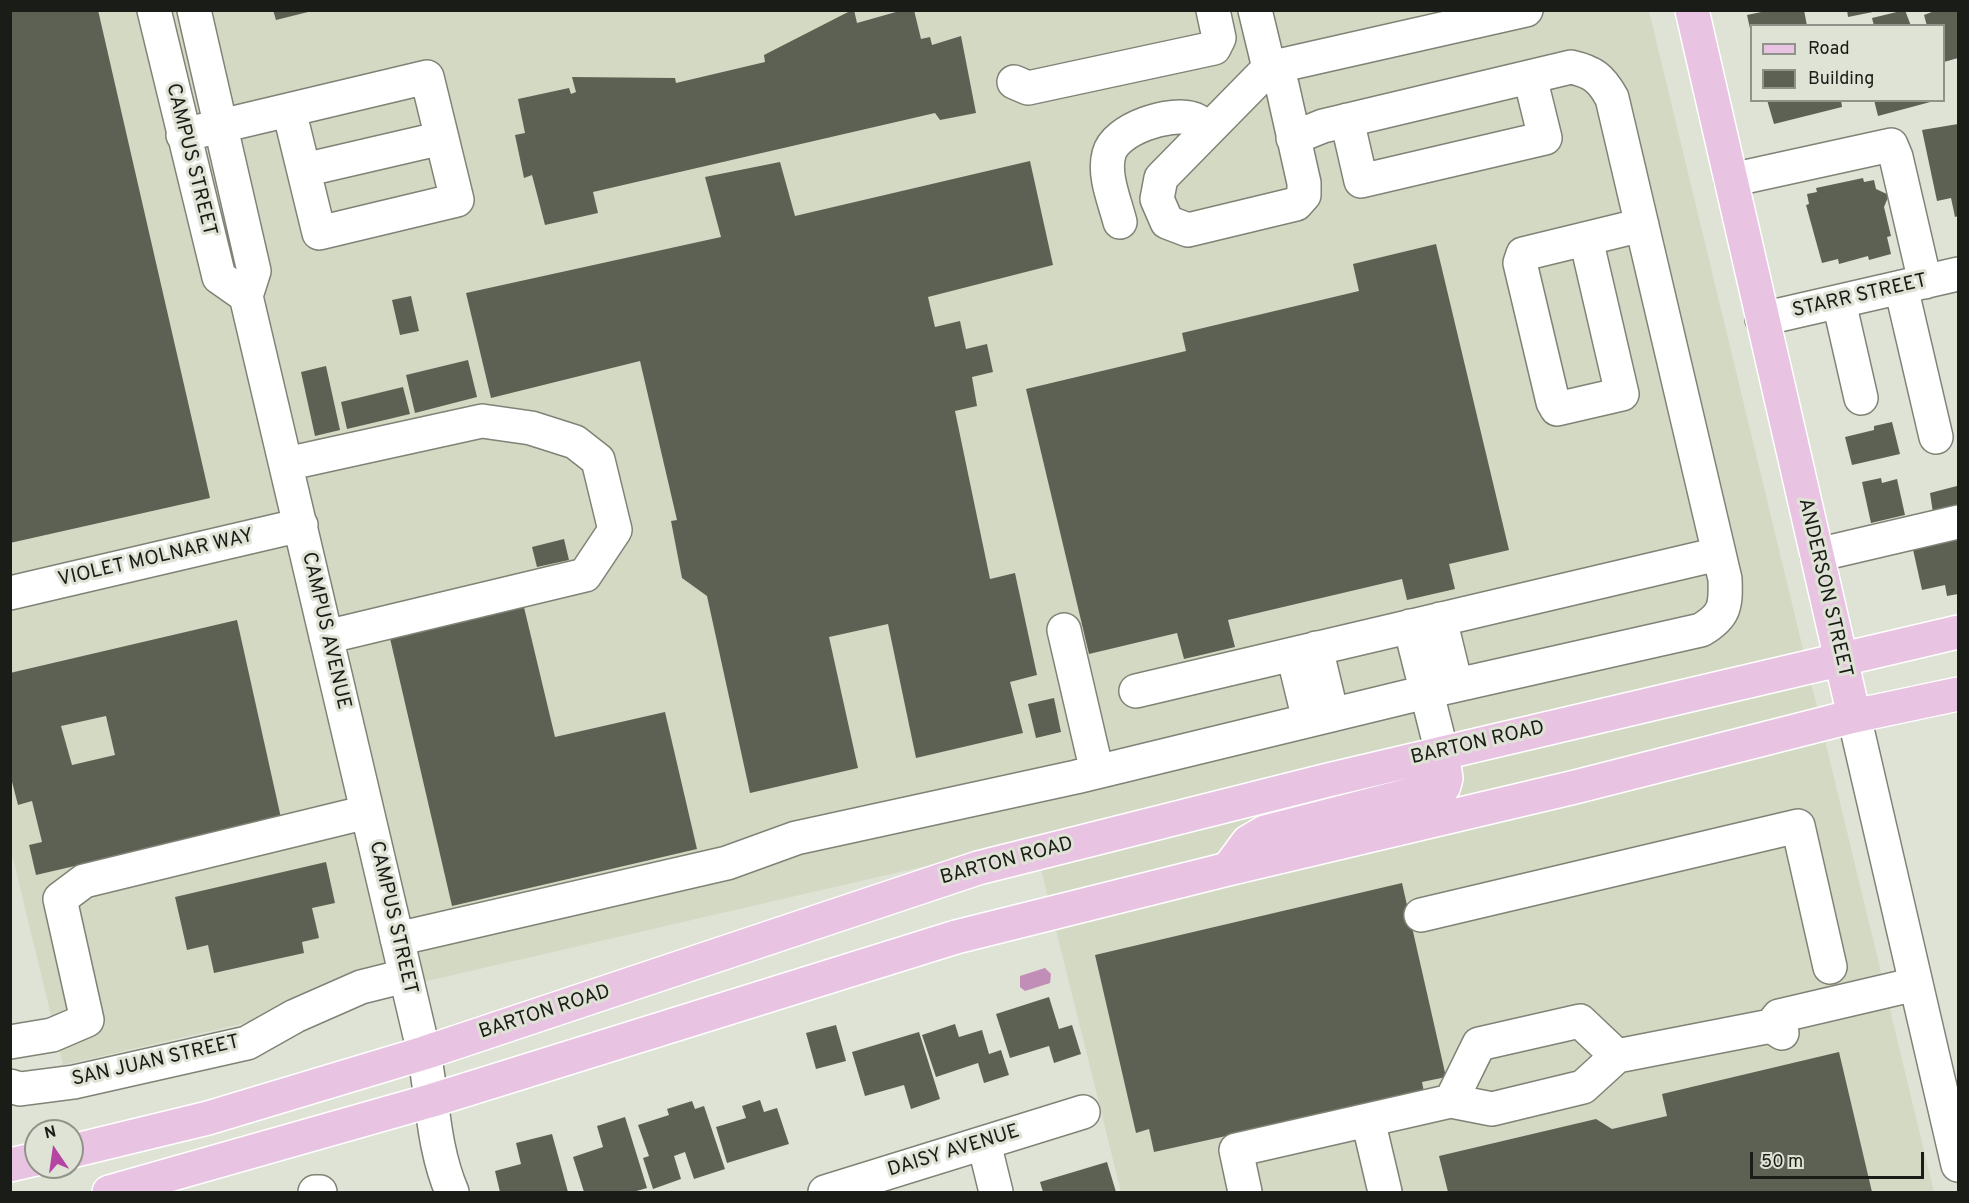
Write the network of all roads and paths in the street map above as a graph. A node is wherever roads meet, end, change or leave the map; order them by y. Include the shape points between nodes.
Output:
1 (154, 10) edge
2 (194, 10) edge
3 (1213, 10) edge
4 (1255, 10) edge
5 (1526, 10) edge
6 (1692, 10) edge
7 (1469, 17) edge
8 (1417, 23) edge
9 (1214, 48) junction
10 (1266, 56) junction
11 (1530, 77) junction
12 (1014, 82) dead end
13 (289, 110) junction
14 (1347, 120) junction
15 (221, 126) junction
16 (1208, 128) junction
17 (183, 135) junction
18 (442, 138) junction
19 (1293, 138) junction
20 (304, 170) junction
21 (1731, 180) junction
22 (1120, 222) dead end
23 (1642, 225) junction
24 (1586, 239) junction
25 (1959, 274) edge
26 (1913, 285) junction
27 (246, 296) junction
28 (1839, 302) junction
29 (1762, 320) junction
30 (1861, 398) dead end
31 (1936, 437) dead end
32 (286, 464) junction
33 (1959, 522) edge
34 (301, 525) junction
35 (1718, 554) junction
36 (1817, 555) junction
37 (10, 593) edge
38 (1425, 623) junction
39 (1064, 630) dead end
40 (1959, 632) edge
41 (326, 637) junction
42 (1304, 651) junction
43 (1841, 659) junction
44 (1441, 689) junction
45 (1136, 691) dead end
46 (1959, 694) edge
47 (1854, 716) junction
48 (1320, 718) junction
49 (349, 737) joint
50 (1442, 753) junction
51 (1097, 772) junction
52 (367, 812) junction
53 (1228, 869) junction
54 (1422, 915) dead end
55 (397, 939) junction
56 (1830, 968) dead end
57 (1913, 975) junction
58 (405, 976) junction
59 (10, 1042) edge
60 (424, 1053) junction
61 (1617, 1056) junction
62 (10, 1086) edge
63 (433, 1100) junction
64 (1451, 1101) junction
65 (1083, 1112) dead end
66 (1368, 1120) junction
67 (984, 1143) junction
68 (84, 1148) edge
69 (1959, 1165) edge
70 (445, 1191) edge
71 (109, 1192) edge
72 (315, 1192) edge
73 (320, 1192) edge
74 (825, 1192) edge
75 (996, 1192) edge
76 (1245, 1192) edge
77 (1384, 1192) edge

1 - 17 street, CAMPUS STREET
2 - 15 street, CAMPUS STREET
3 - 9 street via 1220,38
4 - 10 street
5 - 7 street
6 - 21 main road, ANDERSON STREET
7 - 8 street
8 - 10 street
9 - 10 street via 1224,54
9 - 12 street via 1028,88
10 - 16 street
10 - 19 street via 1282,85
11 - 14 street
11 - 14 street via 1545,138 1361,182
11 - 23 street via 1571,68 1591,72 1603,81 1612,98
13 - 15 street
13 - 18 street via 427,77
13 - 20 street
14 - 19 street
15 - 17 street
15 - 27 street, CAMPUS STREET via 254,271
16 - 19 street via 1161,178 1159,188 1157,199 1167,222 1188,230 1296,204 1304,195 1304,183
16 - 22 street via 1192,118 1170,118 1121,135 1109,153 1109,176
17 - 27 street, CAMPUS STREET via 219,277
18 - 20 street
18 - 20 street via 457,200 319,233
21 - 26 street via 1891,145 1896,157
21 - 29 main road, ANDERSON STREET
23 - 24 street
23 - 35 street
24 - 24 street via 1521,257 1557,409 1622,394
25 - 26 street, STARR STREET
26 - 28 street, STARR STREET
26 - 31 street
27 - 32 street, CAMPUS STREET
28 - 29 street, STARR STREET
28 - 30 street
29 - 36 main road, ANDERSON STREET
32 - 34 street, CAMPUS STREET
32 - 41 street via 482,421 531,428 575,442 598,460 615,530 585,575
33 - 36 street
34 - 37 street, VIOLET MOLNAR WAY
34 - 41 street, CAMPUS AVENUE
35 - 38 street
35 - 44 street via 1726,603 1715,622 1701,630
36 - 43 main road, ANDERSON STREET
38 - 42 street
38 - 44 street
39 - 51 street
40 - 43 main road, BARTON ROAD
41 - 49 street, CAMPUS AVENUE
42 - 45 street
42 - 48 street
43 - 47 main road, ANDERSON STREET
43 - 50 main road, BARTON ROAD
44 - 48 street
44 - 50 street
46 - 47 main road
47 - 53 main road
47 - 57 street, ANDERSON STREET
48 - 51 street
49 - 52 street, CAMPUS STREET
50 - 53 main road via 1446,768 1444,786 1264,832 1248,842
50 - 60 main road, BARTON ROAD via 978,868
51 - 55 street via 796,838 727,863
52 - 55 street, CAMPUS STREET
52 - 59 street via 84,881 60,899 87,1020 52,1035
53 - 63 main road via 956,937
54 - 56 street via 1798,826
55 - 58 street, CAMPUS STREET
57 - 61 street via 1774,1018
57 - 69 street, ANDERSON STREET
58 - 60 street, CAMPUS STREET
58 - 62 street, SAN JUAN STREET via 361,987 295,1016 247,1043 74,1082 20,1089
60 - 63 street, CAMPUS STREET
60 - 68 main road, BARTON ROAD via 208,1118
61 - 64 street via 1583,1087 1492,1109
61 - 64 street via 1581,1021 1479,1044
63 - 70 street
63 - 71 main road
64 - 66 street
65 - 67 street, DAISY AVENUE
66 - 76 street via 1236,1150
66 - 77 street
67 - 74 street, DAISY AVENUE
67 - 75 street
72 - 73 street

